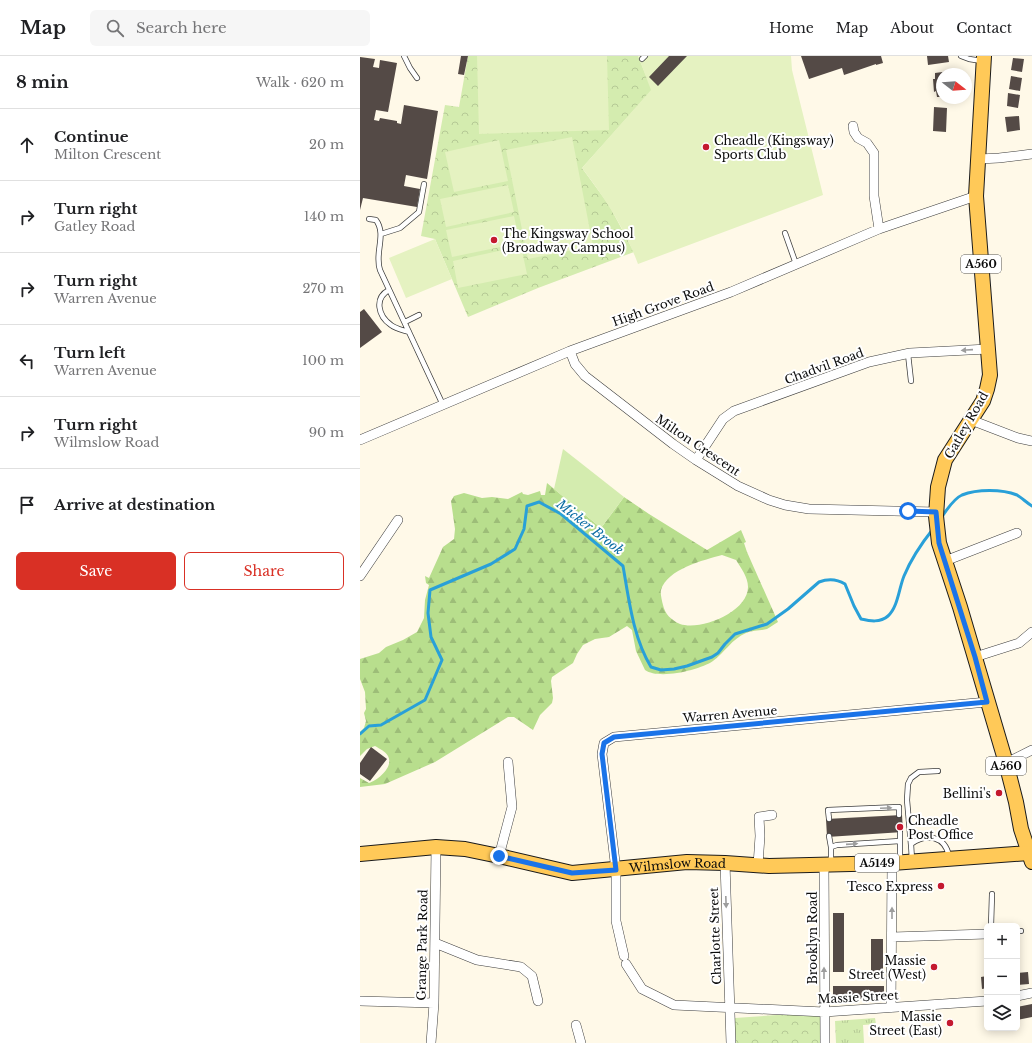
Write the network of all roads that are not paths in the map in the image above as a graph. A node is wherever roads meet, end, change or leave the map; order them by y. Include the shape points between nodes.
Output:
1 (404, 56) edge
2 (961, 56) edge
3 (984, 57) edge
4 (417, 78) dead end
5 (853, 126) dead end
6 (1032, 154) edge
7 (978, 159) junction
8 (424, 184) dead end
9 (976, 196) junction
10 (369, 219) dead end
11 (879, 229) junction
12 (785, 233) dead end
13 (381, 234) junction
14 (796, 264) junction
15 (389, 290) junction
16 (419, 315) dead end
17 (405, 322) junction
18 (409, 332) junction
19 (988, 349) junction
20 (570, 351) junction
21 (908, 354) junction
22 (911, 381) dead end
23 (443, 405) junction
24 (971, 420) junction
25 (360, 440) edge
26 (1032, 441) edge
27 (696, 460) junction
28 (936, 514) junction
29 (398, 520) dead end
30 (1017, 533) dead end
31 (944, 561) junction
32 (360, 576) edge
33 (1032, 632) edge
34 (975, 657) junction
35 (987, 702) junction
36 (1032, 750) edge
37 (508, 762) dead end
38 (1006, 763) junction
39 (938, 771) dead end
40 (772, 815) dead end
41 (899, 815) dead end
42 (828, 819) dead end
43 (900, 832) dead end
44 (829, 836) dead end
45 (900, 841) junction
46 (911, 844) junction
47 (436, 847) junction
48 (831, 847) junction
49 (360, 854) edge
50 (499, 856) junction
51 (1030, 858) edge
52 (950, 859) junction
53 (901, 862) junction
54 (725, 863) junction
55 (827, 864) junction
56 (758, 865) junction
57 (616, 870) junction
58 (992, 894) dead end
59 (991, 923) edge
60 (984, 934) edge
61 (892, 937) junction
62 (435, 942) junction
63 (625, 960) joint
64 (1032, 993) edge
65 (1020, 995) edge
66 (360, 1001) edge
67 (538, 1001) dead end
68 (984, 1001) edge
69 (434, 1003) junction
70 (730, 1008) junction
71 (891, 1008) junction
72 (824, 1012) junction
73 (576, 1025) dead end
74 (431, 1043) edge
75 (580, 1043) edge
76 (731, 1043) edge
77 (825, 1043) edge

1 - 4 lane
2 - 3 lane via 969,59
3 - 7 main road, Gatley Road / A560
5 - 11 street via 858,138 874,153 874,196
6 - 7 street
7 - 9 main road, Gatley Road / A560
8 - 13 lane via 419,212 400,228
9 - 11 street, High Grove Road
9 - 19 main road, Gatley Road / A560
10 - 13 lane via 376,220
11 - 14 street, High Grove Road
12 - 14 lane
13 - 15 lane via 377,258
14 - 20 street, High Grove Road via 731,292
15 - 17 lane
15 - 18 lane via 381,297 380,310 383,318 397,328
16 - 17 lane
17 - 18 lane
18 - 23 lane
19 -> 21 street, Chadvil Road
19 - 24 main road, Gatley Road / A560 via 990,375 987,389
20 - 23 street, High Grove Road
20 - 27 street, Milton Crescent via 575,364 585,376
21 - 22 lane
21 - 27 street, Chadvil Road via 870,362 734,411 723,419
23 - 25 street, High Grove Road
24 - 26 street
24 - 28 main road, Gatley Road / A560 via 945,460 938,487
27 - 28 street, Milton Crescent via 738,486 785,505 809,509
28 - 31 main road, Gatley Road / A560
29 - 32 street
30 - 31 street
31 - 34 main road, Gatley Road / A560
33 - 34 street via 1019,643
34 - 35 main road, Gatley Road / A560
35 - 38 main road, Gatley Road / A560
35 - 57 street, Warren Avenue via 614,737 604,743 602,754
36 - 38 street
37 - 50 street via 512,807
38 - 51 main road, Gatley Road / A560
39 - 46 lane via 919,772 908,784
40 - 56 street via 759,817
42 -> 41 lane via 828,810 899,807
43 - 45 lane
44 - 48 lane
48 -> 45 lane
45 - 53 lane
46 - 52 lane via 929,838 939,840 948,849
46 - 53 lane
47 - 49 main road, Wilmslow Road / A5149
47 - 50 main road, Wilmslow Road / A5149 via 465,849
47 - 62 street, Grange Park Road
48 - 55 lane
50 - 57 main road, Wilmslow Road / A5149 via 572,873
51 - 52 main road, Wilmslow Road / A5149
52 - 53 main road, Wilmslow Road / A5149
53 - 55 main road, Wilmslow Road / A5149
61 -> 53 street
54 - 56 main road, Wilmslow Road / A5149
54 - 57 main road, Wilmslow Road / A5149 via 687,862
54 -> 70 street, Charlotte Street
55 - 56 main road, Wilmslow Road / A5149
72 -> 55 street, Brooklyn Road
57 - 63 street, Warren Avenue via 616,921
58 - 59 lane
60 - 61 street
61 - 71 street
62 - 67 street via 477,960 521,967 532,976
62 - 69 street, Grange Park Road
63 - 70 street, Massie Street via 642,990 674,1005
64 - 65 street
66 - 69 street
68 - 71 street, Massie Street
69 - 74 street, Grange Park Road
70 - 72 street, Massie Street
70 - 76 street, Charlotte Street
71 - 72 street, Massie Street
72 - 77 street, Brooklyn Road
73 - 75 street

